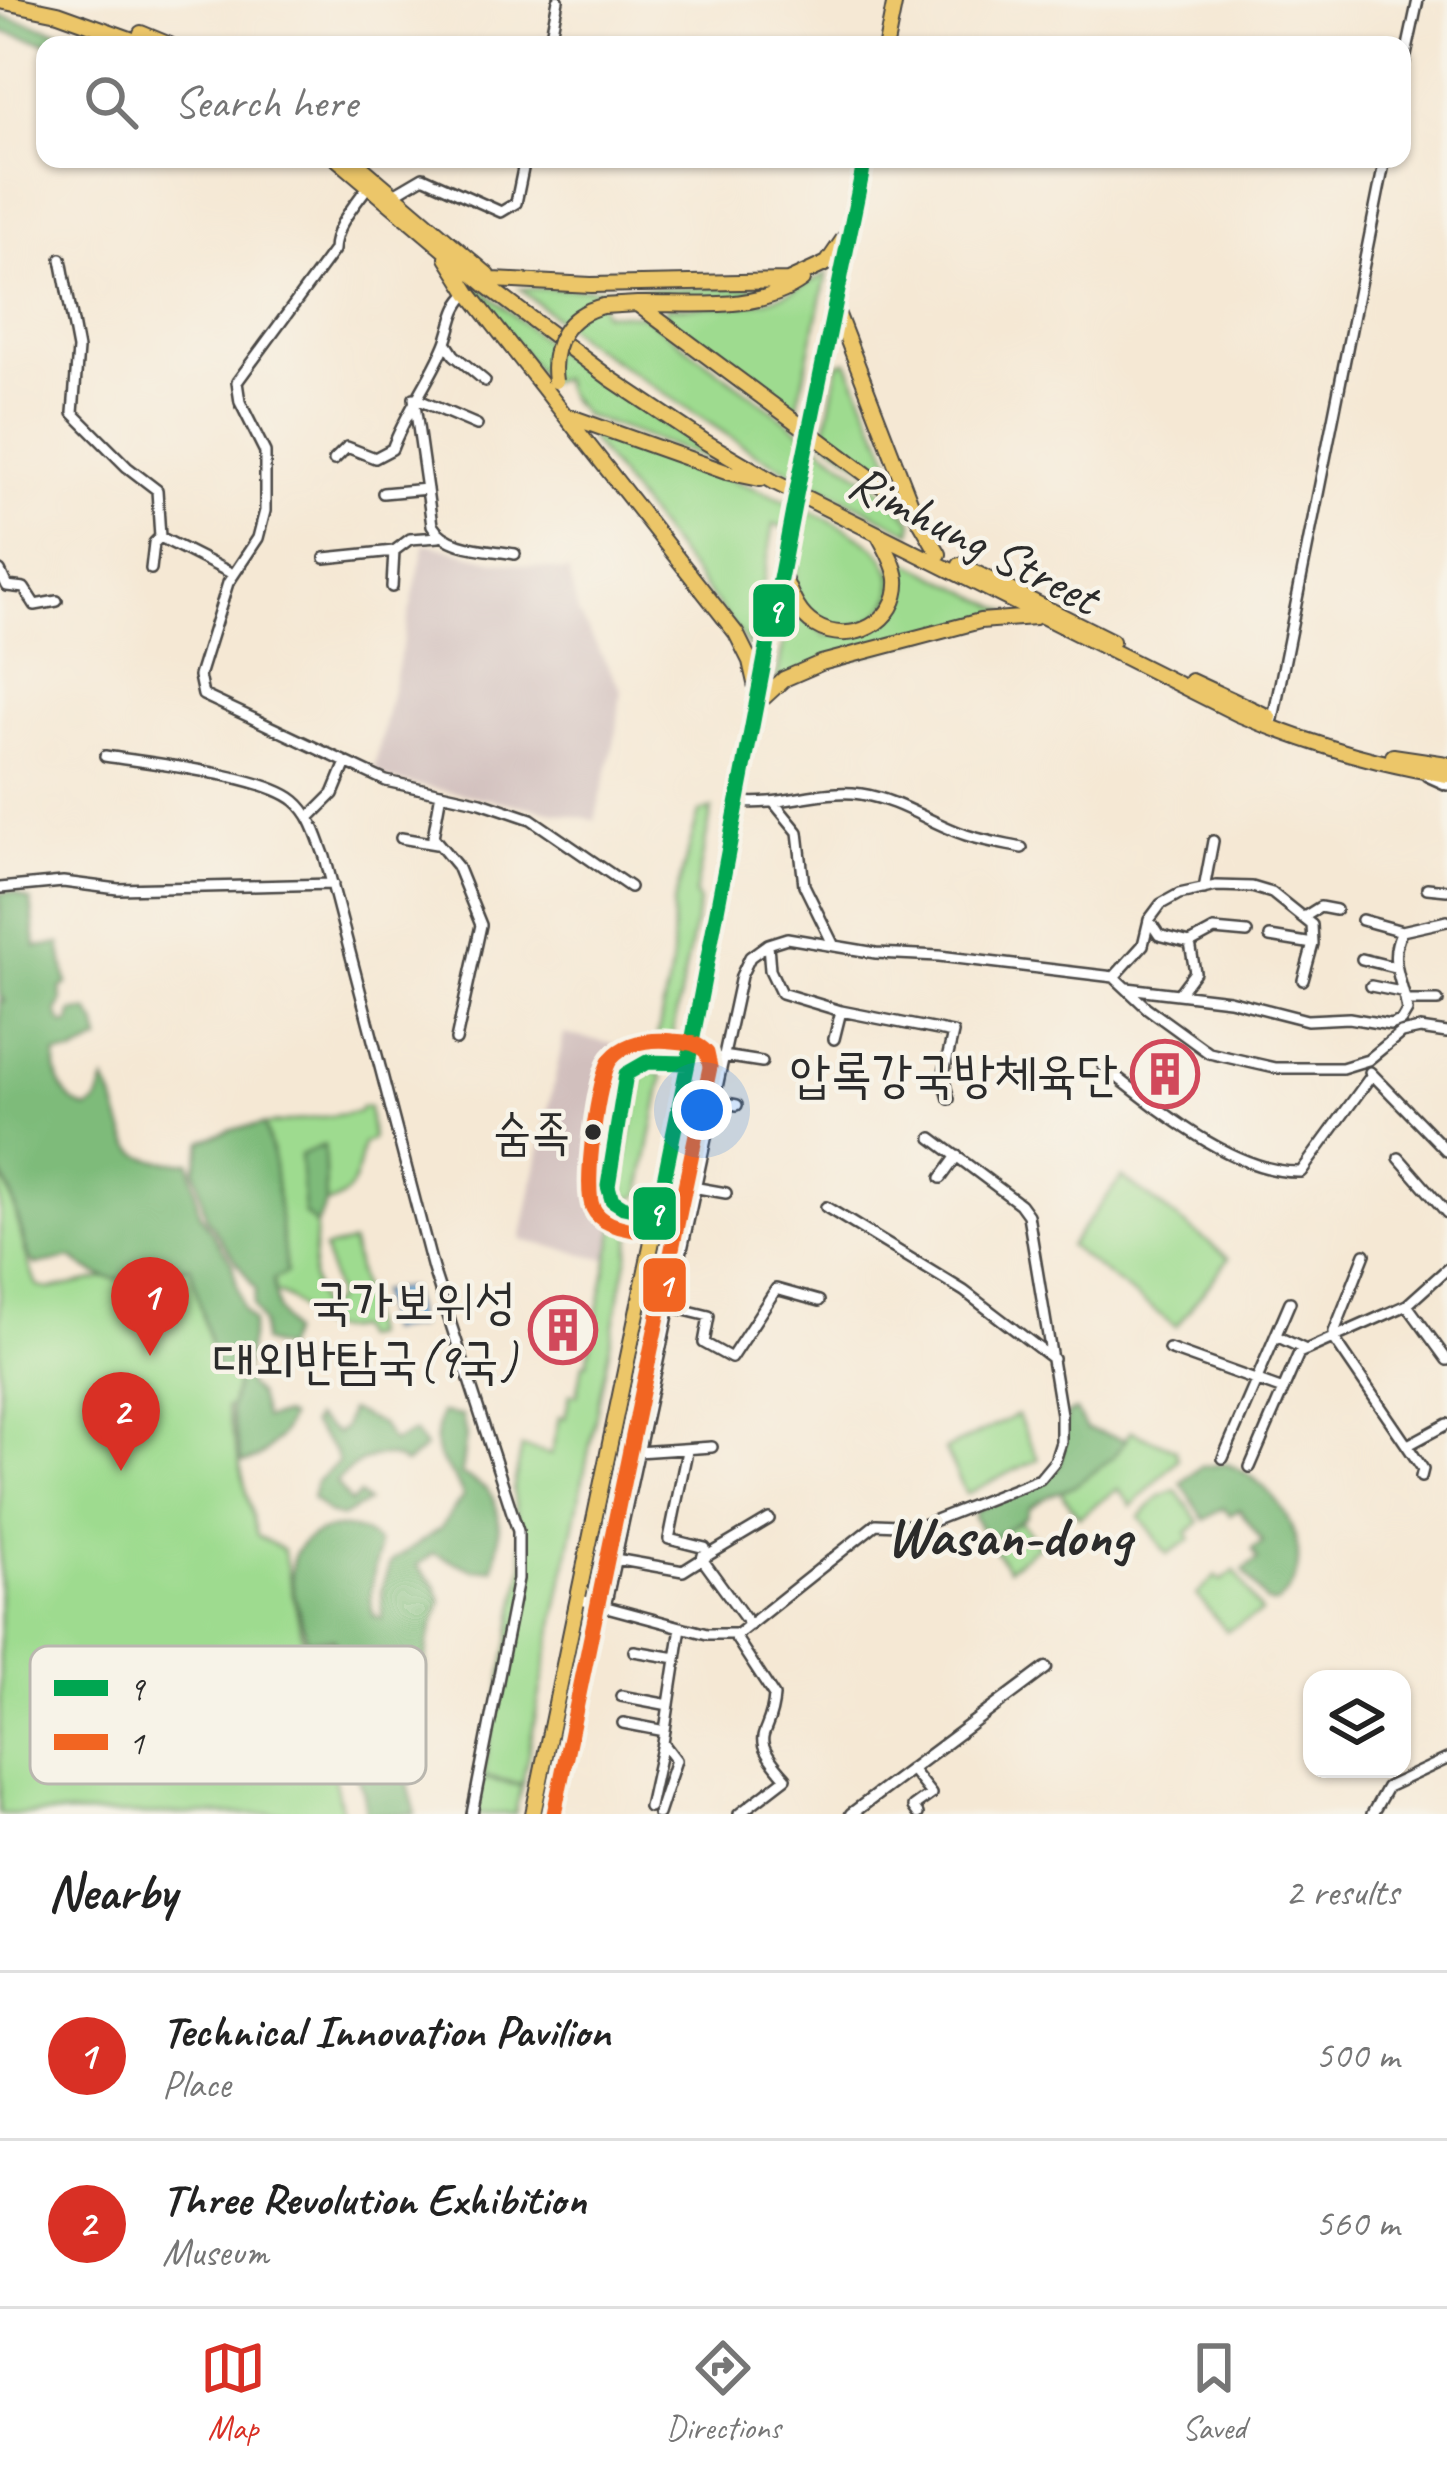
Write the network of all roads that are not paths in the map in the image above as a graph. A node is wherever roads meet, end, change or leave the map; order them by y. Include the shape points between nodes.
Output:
1 (40, 0) edge
2 (559, 0) edge
3 (895, 0) edge
4 (1418, 0) edge
5 (0, 1) edge
6 (123, 36) edge
7 (148, 36) edge
8 (551, 36) edge
9 (888, 36) edge
10 (1410, 36) edge
11 (348, 168) edge
12 (363, 168) edge
13 (523, 168) edge
14 (863, 168) edge
15 (1383, 168) edge
16 (369, 185) junction
17 (394, 194) junction
18 (851, 228) junction
19 (440, 247) junction
20 (61, 259) dead end
21 (811, 274) junction
22 (493, 280) junction
23 (469, 292) junction
24 (833, 302) junction
25 (637, 304) junction
26 (446, 343) junction
27 (484, 381) dead end
28 (414, 398) junction
29 (565, 413) junction
30 (477, 425) dead end
31 (334, 460) dead end
32 (774, 482) junction
33 (427, 489) junction
34 (383, 493) dead end
35 (913, 509) junction
36 (878, 534) junction
37 (160, 537) junction
38 (439, 537) junction
39 (394, 551) junction
40 (515, 554) dead end
41 (939, 554) junction
42 (325, 558) dead end
43 (151, 568) dead end
44 (0, 572) edge
45 (231, 573) junction
46 (782, 574) junction
47 (392, 587) dead end
48 (57, 602) dead end
49 (1041, 617) junction
50 (759, 702) junction
51 (1273, 719) junction
52 (105, 756) dead end
53 (1447, 764) edge
54 (345, 765) junction
55 (1411, 770) junction
56 (1447, 775) edge
57 (1447, 785) edge
58 (441, 793) junction
59 (739, 802) junction
60 (775, 804) junction
61 (310, 817) junction
62 (401, 838) dead end
63 (1213, 841) dead end
64 (436, 844) junction
65 (1022, 848) dead end
66 (333, 884) junction
67 (630, 887) dead end
68 (1427, 887) dead end
69 (0, 888) edge
70 (1204, 889) junction
71 (1447, 890) edge
72 (1336, 910) dead end
73 (1304, 916) junction
74 (1149, 920) junction
75 (1362, 920) dead end
76 (1447, 922) edge
77 (1402, 931) junction
78 (1247, 933) dead end
79 (1270, 937) dead end
80 (1190, 943) junction
81 (768, 944) junction
82 (1312, 944) junction
83 (834, 946) junction
84 (1362, 959) dead end
85 (1394, 967) junction
86 (1114, 977) junction
87 (1303, 980) dead end
88 (1371, 986) dead end
89 (1126, 988) junction
90 (1180, 992) junction
91 (1404, 997) junction
92 (1438, 1001) dead end
93 (841, 1011) junction
94 (1447, 1033) edge
95 (834, 1039) dead end
96 (456, 1040) dead end
97 (723, 1056) junction
98 (1368, 1060) junction
99 (761, 1062) dead end
100 (1103, 1066) dead end
101 (1371, 1076) junction
102 (949, 1099) dead end
103 (716, 1101) junction
104 (737, 1105) dead end
105 (1447, 1132) edge
106 (932, 1138) dead end
107 (1437, 1140) junction
108 (1447, 1151) edge
109 (957, 1156) junction
110 (1399, 1158) dead end
111 (941, 1178) dead end
112 (698, 1188) junction
113 (726, 1193) dead end
114 (826, 1207) dead end
115 (1447, 1213) edge
116 (1365, 1254) dead end
117 (1447, 1269) edge
118 (819, 1301) dead end
119 (1290, 1302) dead end
120 (1407, 1305) junction
121 (672, 1307) junction
122 (1276, 1336) junction
123 (1335, 1340) junction
124 (1168, 1349) dead end
125 (1306, 1350) junction
126 (1053, 1359) junction
127 (1447, 1360) edge
128 (1257, 1380) junction
129 (1283, 1390) junction
130 (1447, 1424) edge
131 (1408, 1445) junction
132 (712, 1447) dead end
133 (686, 1451) junction
134 (637, 1452) junction
135 (1223, 1458) dead end
136 (1250, 1467) dead end
137 (1421, 1477) dead end
138 (769, 1519) dead end
139 (615, 1559) junction
140 (702, 1559) junction
141 (577, 1599) junction
142 (605, 1607) junction
143 (750, 1624) junction
144 (681, 1628) junction
145 (734, 1635) junction
146 (634, 1651) dead end
147 (676, 1658) junction
148 (1046, 1668) dead end
149 (621, 1696) dead end
150 (669, 1705) junction
151 (622, 1724) dead end
152 (665, 1731) junction
153 (1447, 1759) edge
154 (911, 1768) junction
155 (653, 1811) edge
156 (472, 1814) edge
157 (533, 1814) edge
158 (739, 1814) edge
159 (851, 1814) edge
160 (918, 1814) edge
161 (1372, 1814) edge

1 - 7 main road
2 - 8 street
3 - 9 main road
4 - 10 street
5 - 6 main road
11 - 16 main road, Rimhung Street
12 - 17 main road, Rimhung Street
13 - 17 street via 516,203 501,212 423,177
14 - 18 main road
15 - 51 street
16 - 19 main road, Rimhung Street
16 - 45 street via 334,250 237,382 265,452 265,512 259,538
17 - 22 main road, Rimhung Street
18 - 21 main road
18 - 24 main road
19 - 23 main road
19 - 32 main road, Rimhung Street via 611,379
20 - 37 street via 78,349 73,412 157,490
21 - 22 main road via 744,283
21 - 25 main road via 770,298
22 - 41 main road, Rimhung Street via 707,432
23 - 26 street
23 - 29 main road
24 - 35 main road
24 - 46 main road, bridge
25 - 29 main road, bridge via 580,314 560,336 554,381
25 - 35 main road
26 - 27 street
26 - 28 street
28 - 30 street
28 - 31 street via 388,454 375,458 347,447
28 - 33 street
29 - 32 main road
29 - 50 main road via 736,633
32 - 36 main road, Rimhung Street
33 - 34 street
33 - 38 street
35 - 41 main road
36 - 46 main road via 895,570 896,595 885,616 862,631 816,626 797,608
36 - 49 main road, Rimhung Street
37 - 43 street
37 - 45 street
38 - 39 street via 410,539
38 - 40 street
39 - 42 street
39 - 47 street
41 - 51 main road, Rimhung Street
44 - 48 street via 35,605
45 - 54 street via 199,676 203,694
46 - 50 main road
49 - 50 main road via 980,621 821,663 784,679
49 - 55 main road, Rimhung Street via 1280,732
50 - 59 main road
51 - 53 main road, Rimhung Street
52 - 61 street via 271,789
54 - 58 street
54 - 61 street via 333,794
55 - 56 main road, Rimhung Street
55 - 57 street
58 - 64 street
58 - 67 street via 531,819
59 - 60 street
59 - 141 main road
60 - 65 street via 863,795
60 - 83 street via 798,832 804,885
61 - 66 street
62 - 64 street
63 - 70 street
64 - 96 street via 457,866 481,925
66 - 69 street
66 - 156 street via 433,1269 518,1531 518,1579
68 - 71 street
70 - 73 street via 1252,887
70 - 74 street via 1179,893
72 - 73 street
73 - 82 street
74 - 80 street via 1159,934
74 - 86 street via 1143,945
75 - 77 street
76 - 77 street
77 - 85 street
78 - 80 street via 1214,930
79 - 82 street
80 - 90 street via 1195,972
81 - 83 street via 787,938
81 - 93 street via 781,993
81 - 97 street via 745,964
82 - 87 street
83 - 86 street
84 - 85 street
85 - 91 street
86 - 89 street
88 - 91 street
89 - 90 street
89 - 98 street via 1209,1053 1238,1063 1318,1071
90 - 91 street via 1307,1019 1390,1025 1401,1021
91 - 92 street
93 - 95 street
93 - 102 street via 953,1033 944,1078
94 - 98 street via 1401,1033
97 - 99 street
97 - 103 street
98 - 101 street
100 - 101 street via 1216,1147 1282,1173 1301,1172
101 - 107 street
103 - 104 street
103 - 112 street
105 - 107 street
106 - 109 street
107 - 108 street
109 - 111 street
109 - 126 street via 1028,1215
110 - 115 street
112 - 113 street
112 - 121 street
114 - 126 street via 964,1291
116 - 123 street
117 - 120 street
118 - 121 street via 776,1289 731,1358 704,1343 709,1316
119 - 122 street
120 - 123 street
120 - 127 street
121 - 134 street
122 - 125 street
122 - 128 street
123 - 125 street
123 - 131 street
124 - 128 street
125 - 129 street
126 - 143 street via 1061,1442 1040,1479 920,1526 877,1524
128 - 129 street
128 - 135 street
129 - 136 street
130 - 131 street
131 - 137 street
132 - 133 street
133 - 134 street
133 - 140 street via 668,1539 705,1548
134 - 139 street
138 - 140 street
139 - 140 street via 682,1571
139 - 142 street
140 - 143 street
141 - 142 street
141 - 157 main road
142 - 144 street
143 - 145 street
144 - 145 street
144 - 147 street
145 - 158 street via 774,1696 764,1753 786,1778
146 - 147 street
147 - 150 street
148 - 154 street
149 - 150 street
150 - 152 street
151 - 152 street
152 - 155 street via 663,1744 676,1760
153 - 161 street via 1387,1787
154 - 159 street
154 - 160 street via 931,1794 913,1807

